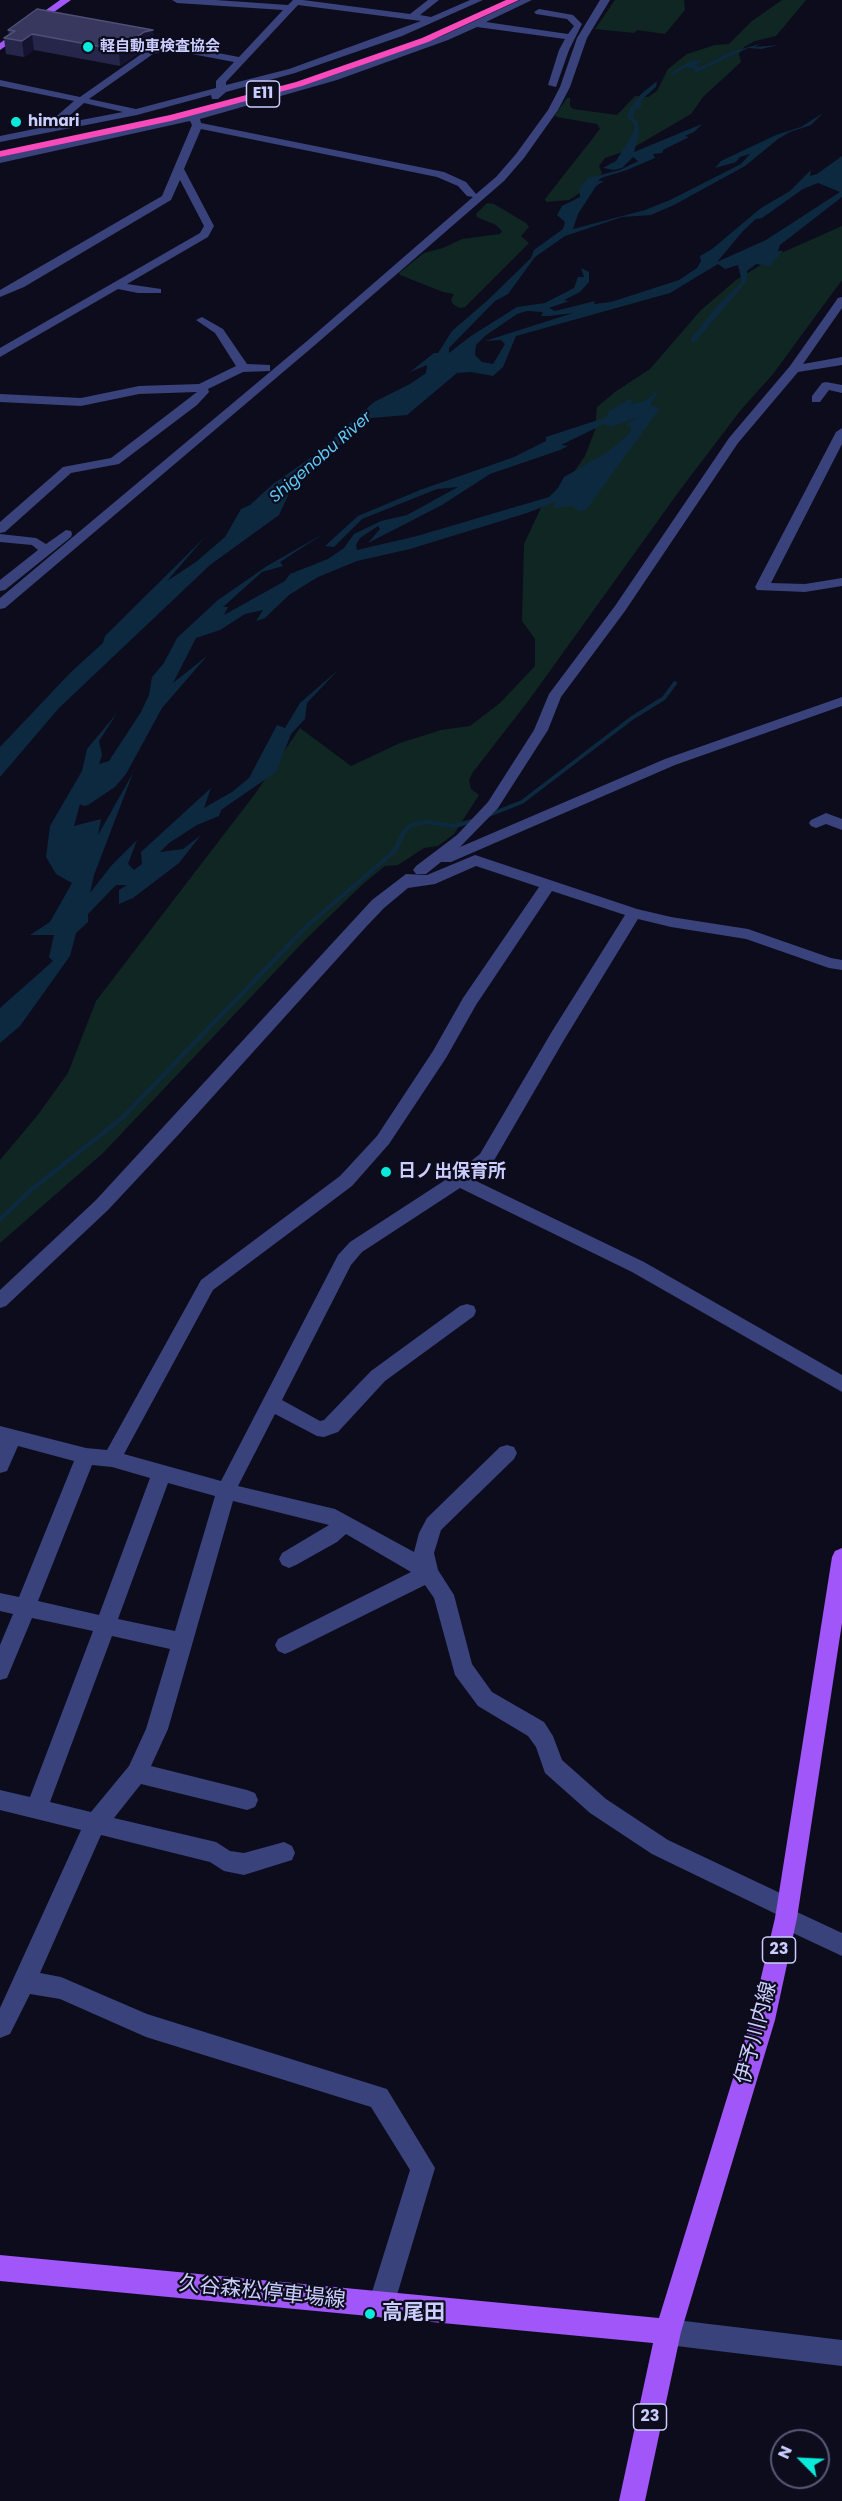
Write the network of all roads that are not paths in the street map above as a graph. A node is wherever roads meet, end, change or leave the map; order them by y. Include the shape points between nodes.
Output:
1 (66, 0) edge
2 (177, 0) edge
3 (434, 0) edge
4 (456, 0) edge
5 (495, 0) edge
6 (514, 0) edge
7 (527, 0) edge
8 (605, 0) edge
9 (474, 2) edge
10 (295, 3) edge
11 (539, 12) dead end
12 (413, 16) junction
13 (435, 20) junction
14 (477, 24) junction
15 (572, 37) junction
16 (0, 47) edge
17 (240, 60) junction
18 (0, 83) edge
19 (221, 91) junction
20 (82, 100) junction
21 (137, 112) junction
22 (195, 121) junction
23 (47, 130) junction
24 (0, 139) edge
25 (0, 146) edge
26 (0, 154) edge
27 (0, 161) edge
28 (180, 170) junction
29 (0, 171) edge
30 (471, 194) junction
31 (118, 286) junction
32 (158, 291) dead end
33 (0, 294) edge
34 (842, 300) edge
35 (202, 320) dead end
36 (0, 353) edge
37 (243, 368) junction
38 (266, 368) junction
39 (794, 369) junction
40 (840, 369) edge
41 (201, 388) junction
42 (842, 389) edge
43 (0, 398) edge
44 (816, 399) dead end
45 (841, 439) edge
46 (0, 529) edge
47 (0, 538) edge
48 (46, 550) junction
49 (842, 582) edge
50 (0, 587) edge
51 (0, 604) edge
52 (842, 701) edge
53 (816, 823) dead end
54 (842, 825) edge
55 (421, 870) junction
56 (402, 884) junction
57 (548, 886) junction
58 (634, 913) junction
59 (842, 965) edge
60 (459, 1180) junction
61 (0, 1301) edge
62 (467, 1311) dead end
63 (842, 1384) edge
64 (271, 1402) junction
65 (6, 1436) edge
66 (507, 1453) dead end
67 (86, 1456) junction
68 (112, 1459) junction
69 (0, 1465) edge
70 (162, 1472) junction
71 (226, 1489) junction
72 (344, 1524) junction
73 (842, 1557) edge
74 (289, 1559) dead end
75 (429, 1573) junction
76 (0, 1602) edge
77 (26, 1607) junction
78 (105, 1625) junction
79 (182, 1642) junction
80 (285, 1645) dead end
81 (0, 1671) edge
82 (137, 1773) junction
83 (247, 1800) dead end
84 (1, 1802) edge
85 (37, 1809) junction
86 (96, 1822) junction
87 (284, 1854) dead end
88 (787, 1913) junction
89 (842, 1945) edge
90 (24, 1981) junction
91 (0, 2026) edge
92 (0, 2268) edge
93 (381, 2305) junction
94 (668, 2332) junction
95 (842, 2354) edge
96 (632, 2501) edge

1 - 16 main road
2 - 10 street
3 - 12 street
4 - 9 street
5 - 25 highway, E11 via 414,35 291,78 163,112
6 - 26 highway, E11 via 425,40 300,84 171,118
7 - 14 street
8 - 51 street via 582,38 553,110 501,179
9 - 13 street
10 - 12 street
10 - 17 street
11 - 15 street via 578,21
12 - 13 street
13 - 19 street via 292,71
14 - 15 street
14 - 22 street via 334,78
15 - 30 street via 545,105 509,154
17 - 19 street via 221,81
17 - 20 street via 162,49 140,57
18 - 20 street
19 - 21 street
19 - 22 street
20 - 21 street
20 - 23 street
21 - 23 street
22 - 27 street
22 - 28 street
22 - 30 street via 440,174 462,184
23 - 24 street
27 - 29 street
28 - 31 street via 208,221 207,230
28 - 33 street via 167,198
30 - 38 street
31 - 32 street
31 - 36 street
34 - 39 street
35 - 37 street via 219,331
37 - 38 street
37 - 41 street
38 - 48 street
39 - 40 street
39 - 55 street via 733,441 620,608 554,697 541,730 493,804 462,838
41 - 43 street via 139,390 49,407
41 - 46 street via 203,392 193,402 115,460 67,470
42 - 44 street via 826,386
45 - 49 street via 762,587 805,588
47 - 48 street via 36,542
48 - 50 street
52 - 55 street via 670,762
53 - 54 street via 825,818
55 - 56 street
56 - 57 street via 430,880 474,861
56 - 61 street via 359,924 102,1205
57 - 58 street
57 - 68 street via 383,1140 346,1181 207,1285
58 - 59 street via 748,934
58 - 60 street via 486,1159
60 - 63 street via 638,1267
60 - 64 street via 356,1247 344,1260
62 - 64 street via 378,1376 337,1421 324,1429
64 - 71 street
65 - 67 street
65 - 69 street
66 - 75 street via 434,1524 424,1553
67 - 68 street
67 - 77 street
68 - 70 street
70 - 71 street
70 - 78 street
71 - 72 street via 328,1515
71 - 79 street
72 - 74 street
72 - 75 street
73 - 88 main road, 伊予川内線 / 23
75 - 80 street
75 - 88 street via 444,1595 462,1668 485,1699 536,1729 553,1766 598,1806 660,1847
76 - 77 street
77 - 78 street
77 - 81 street
78 - 79 street
78 - 85 street
79 - 82 street via 157,1729
82 - 83 street
82 - 86 street
84 - 85 street
85 - 86 street
86 - 87 street via 244,1864
86 - 90 street
88 - 89 street
88 - 94 main road, 伊予川内線 / 23 via 763,2020
90 - 91 street
90 - 93 street via 61,1988 146,2025 379,2097 423,2168
92 - 93 main road, 久谷森松停車場線
93 - 94 main road, 久谷森松停車場線
94 - 95 street
94 - 96 main road, 伊予川内線 / 23

